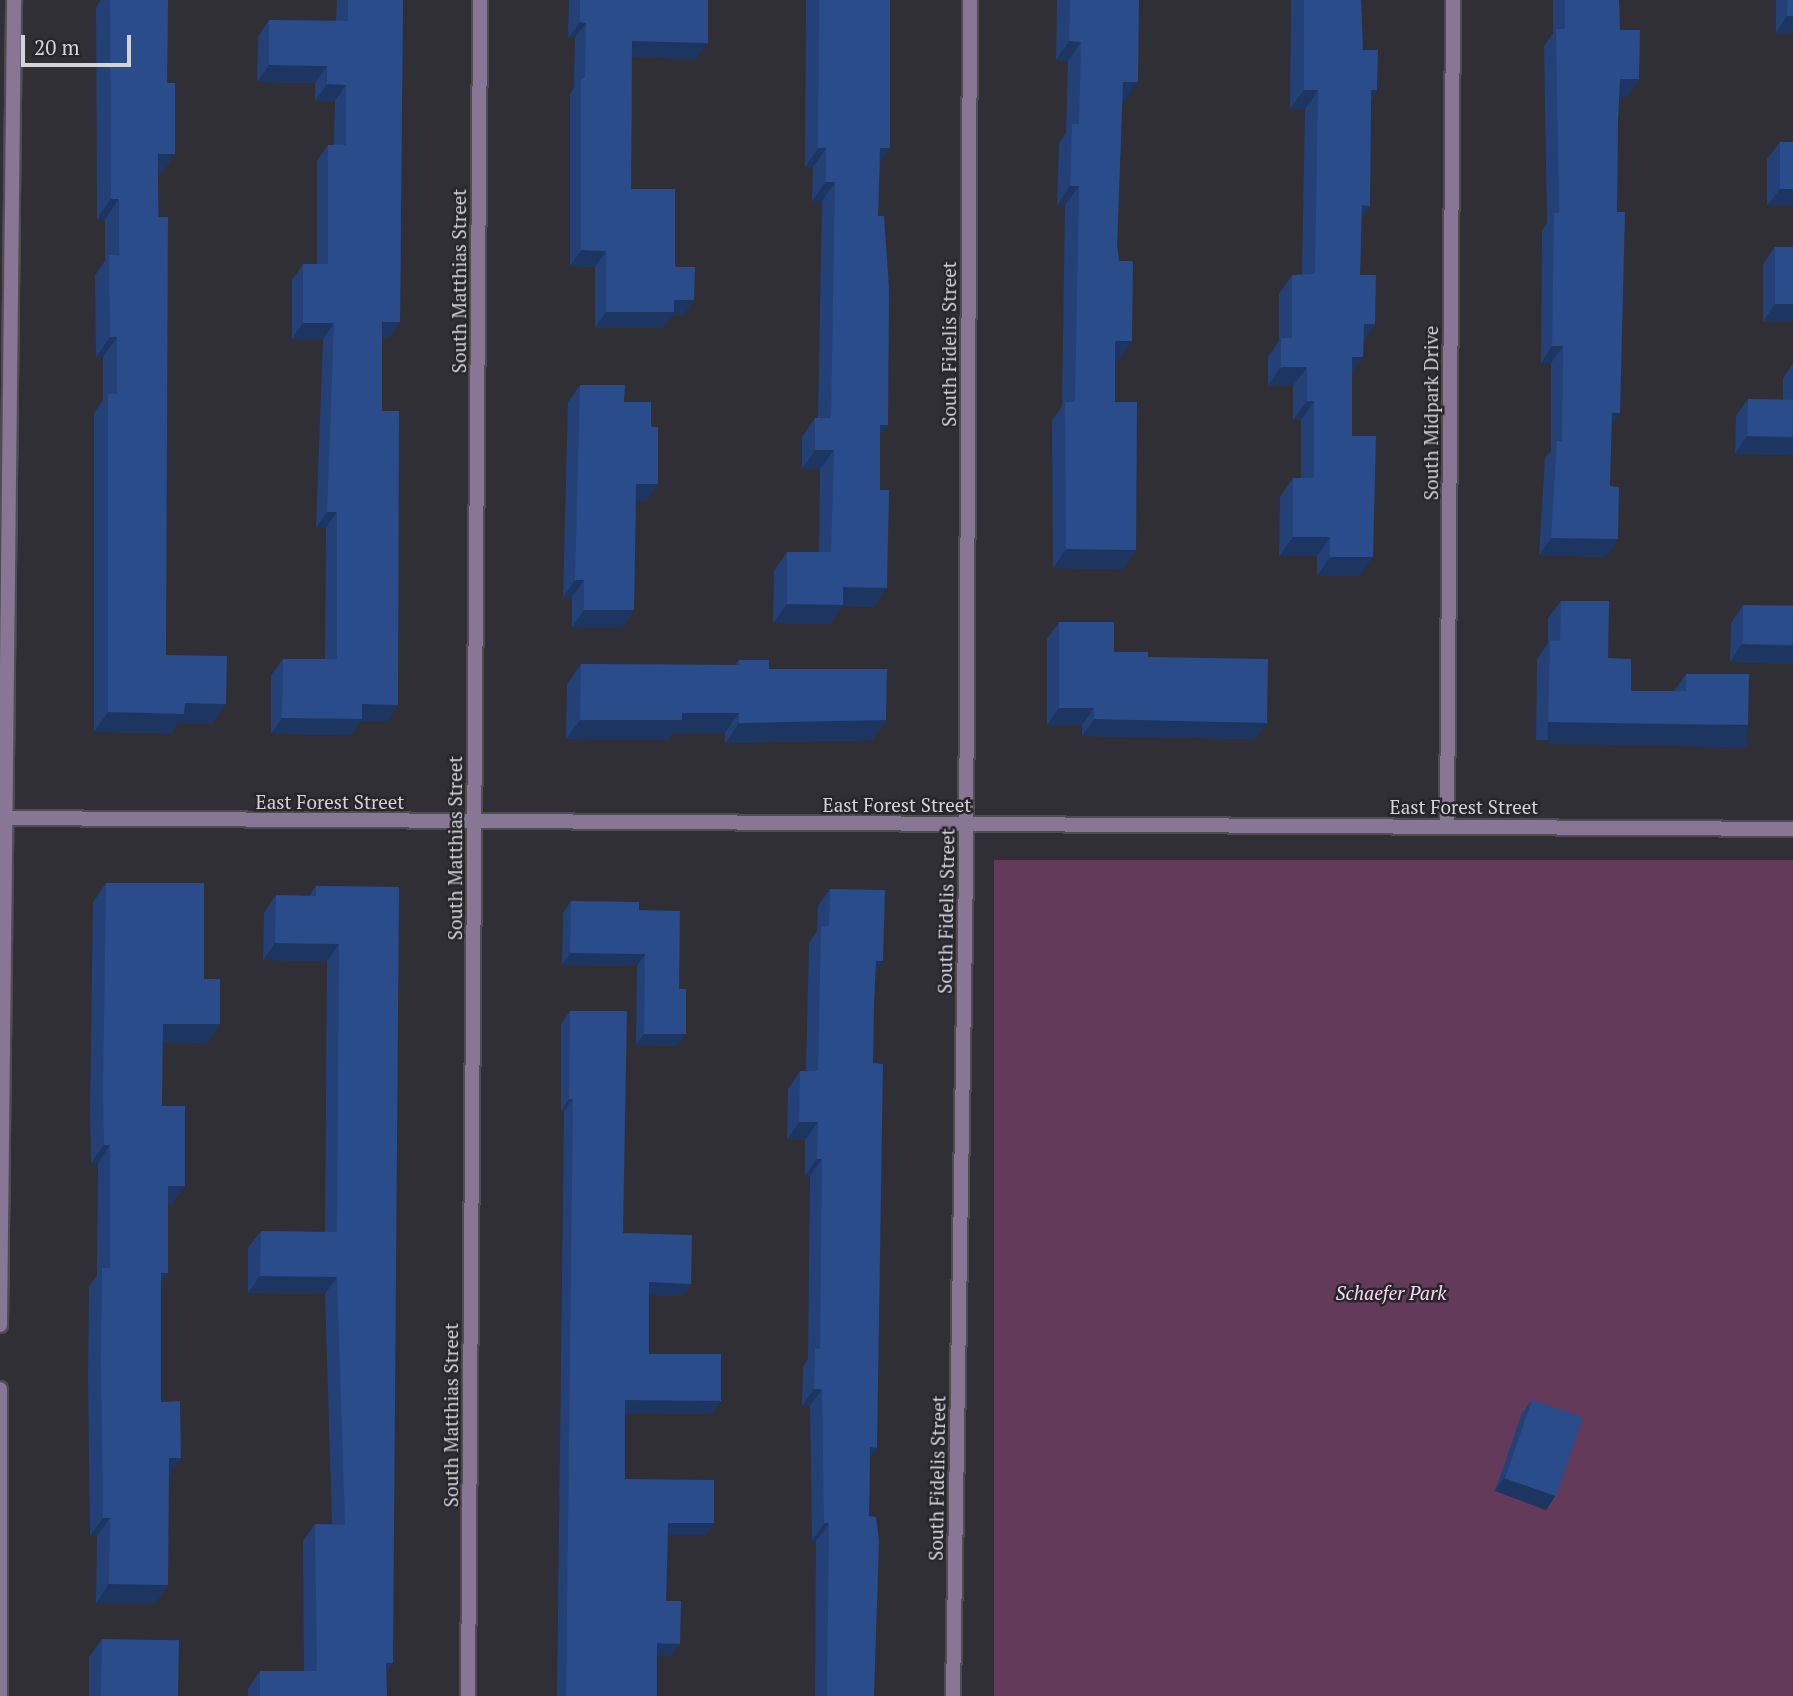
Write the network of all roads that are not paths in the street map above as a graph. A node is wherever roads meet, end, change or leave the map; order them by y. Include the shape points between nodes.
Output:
1 (14, 0) edge
2 (480, 0) edge
3 (970, 0) edge
4 (1453, 0) edge
5 (3, 818) edge
6 (474, 821) junction
7 (966, 825) junction
8 (1447, 826) junction
9 (1793, 829) edge
10 (0, 1325) edge
11 (0, 1389) edge
12 (0, 1696) edge
13 (468, 1696) edge
14 (953, 1696) edge

1 - 5 street
2 - 6 street, South Matthias Street
3 - 7 street, South Fidelis Street
4 - 8 street, South Midpark Drive
5 - 6 street, East Forest Street
5 - 10 street
6 - 7 street, East Forest Street
6 - 13 street, South Matthias Street
7 - 8 street, East Forest Street
7 - 14 street, South Fidelis Street
8 - 9 street, East Forest Street
11 - 12 street

